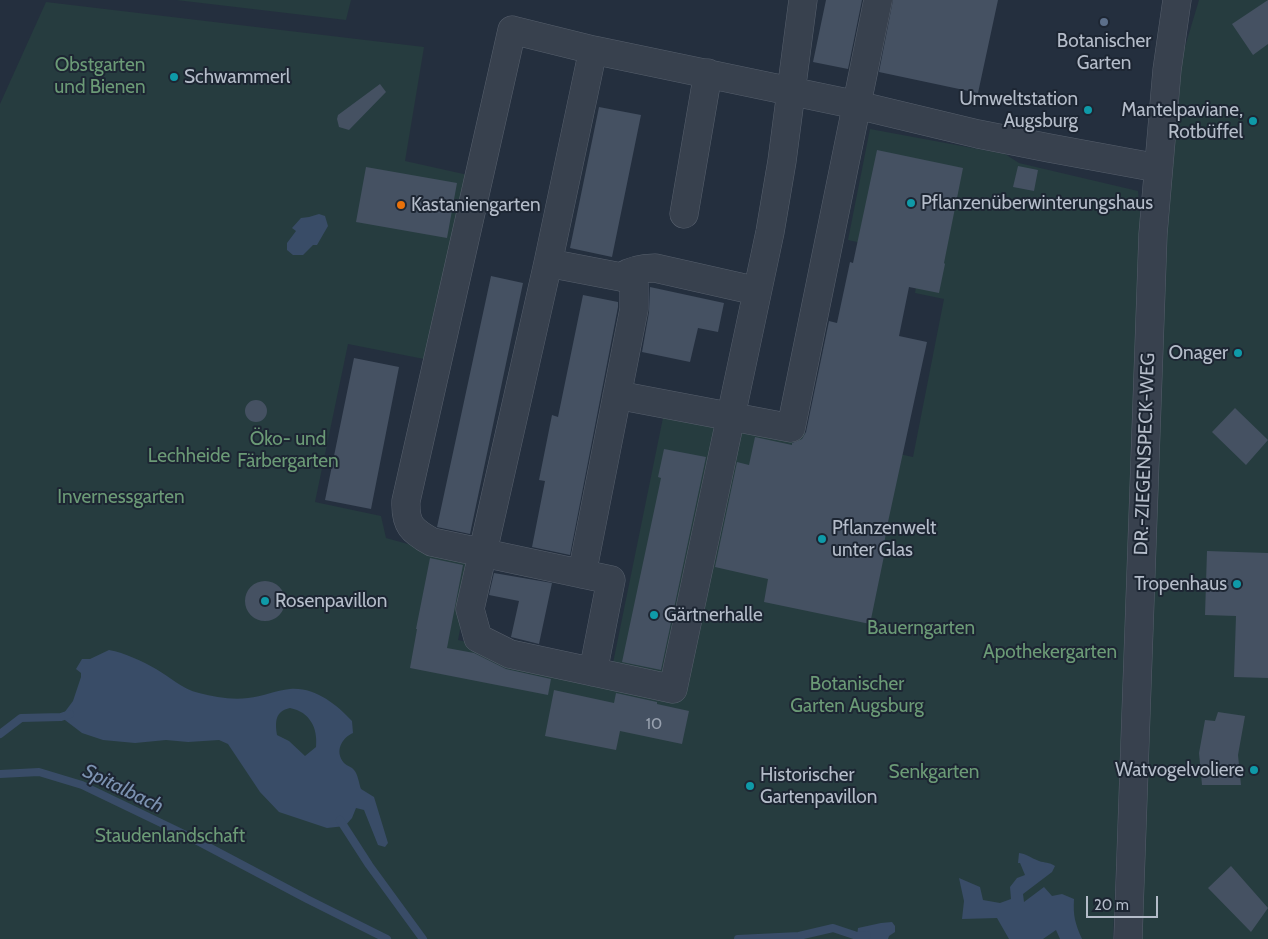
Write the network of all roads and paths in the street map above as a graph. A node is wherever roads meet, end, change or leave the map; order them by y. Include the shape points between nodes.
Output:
1 (803, 0) edge
2 (878, 0) edge
3 (1177, 0) edge
4 (592, 50) junction
5 (708, 73) junction
6 (791, 90) junction
7 (856, 105) junction
8 (1158, 168) junction
9 (684, 214) dead end
10 (548, 263) junction
11 (621, 277) junction
12 (757, 291) junction
13 (617, 395) junction
14 (730, 416) junction
15 (482, 552) junction
16 (582, 574) junction
17 (593, 672) junction
18 (1128, 939) edge

1 - 6 lane
2 - 7 lane
3 - 8 lane, DR.-ZIEGENSPECK-WEG
4 - 5 lane
4 - 10 lane
4 - 15 lane via 512,30 406,501 408,524 423,537 432,542
5 - 6 lane
5 - 9 lane
6 - 7 lane
6 - 12 lane via 770,232
7 - 8 lane via 978,134
7 - 14 lane via 791,428
8 - 18 lane, DR.-ZIEGENSPECK-WEG
10 - 11 lane
10 - 15 lane
11 - 12 lane via 642,268 655,268
11 - 13 lane via 634,284 635,292
12 - 14 lane
13 - 14 lane
13 - 16 lane
14 - 17 lane via 673,689
15 - 16 lane
15 - 17 lane via 470,609 478,638 510,654
16 - 17 lane via 611,580

